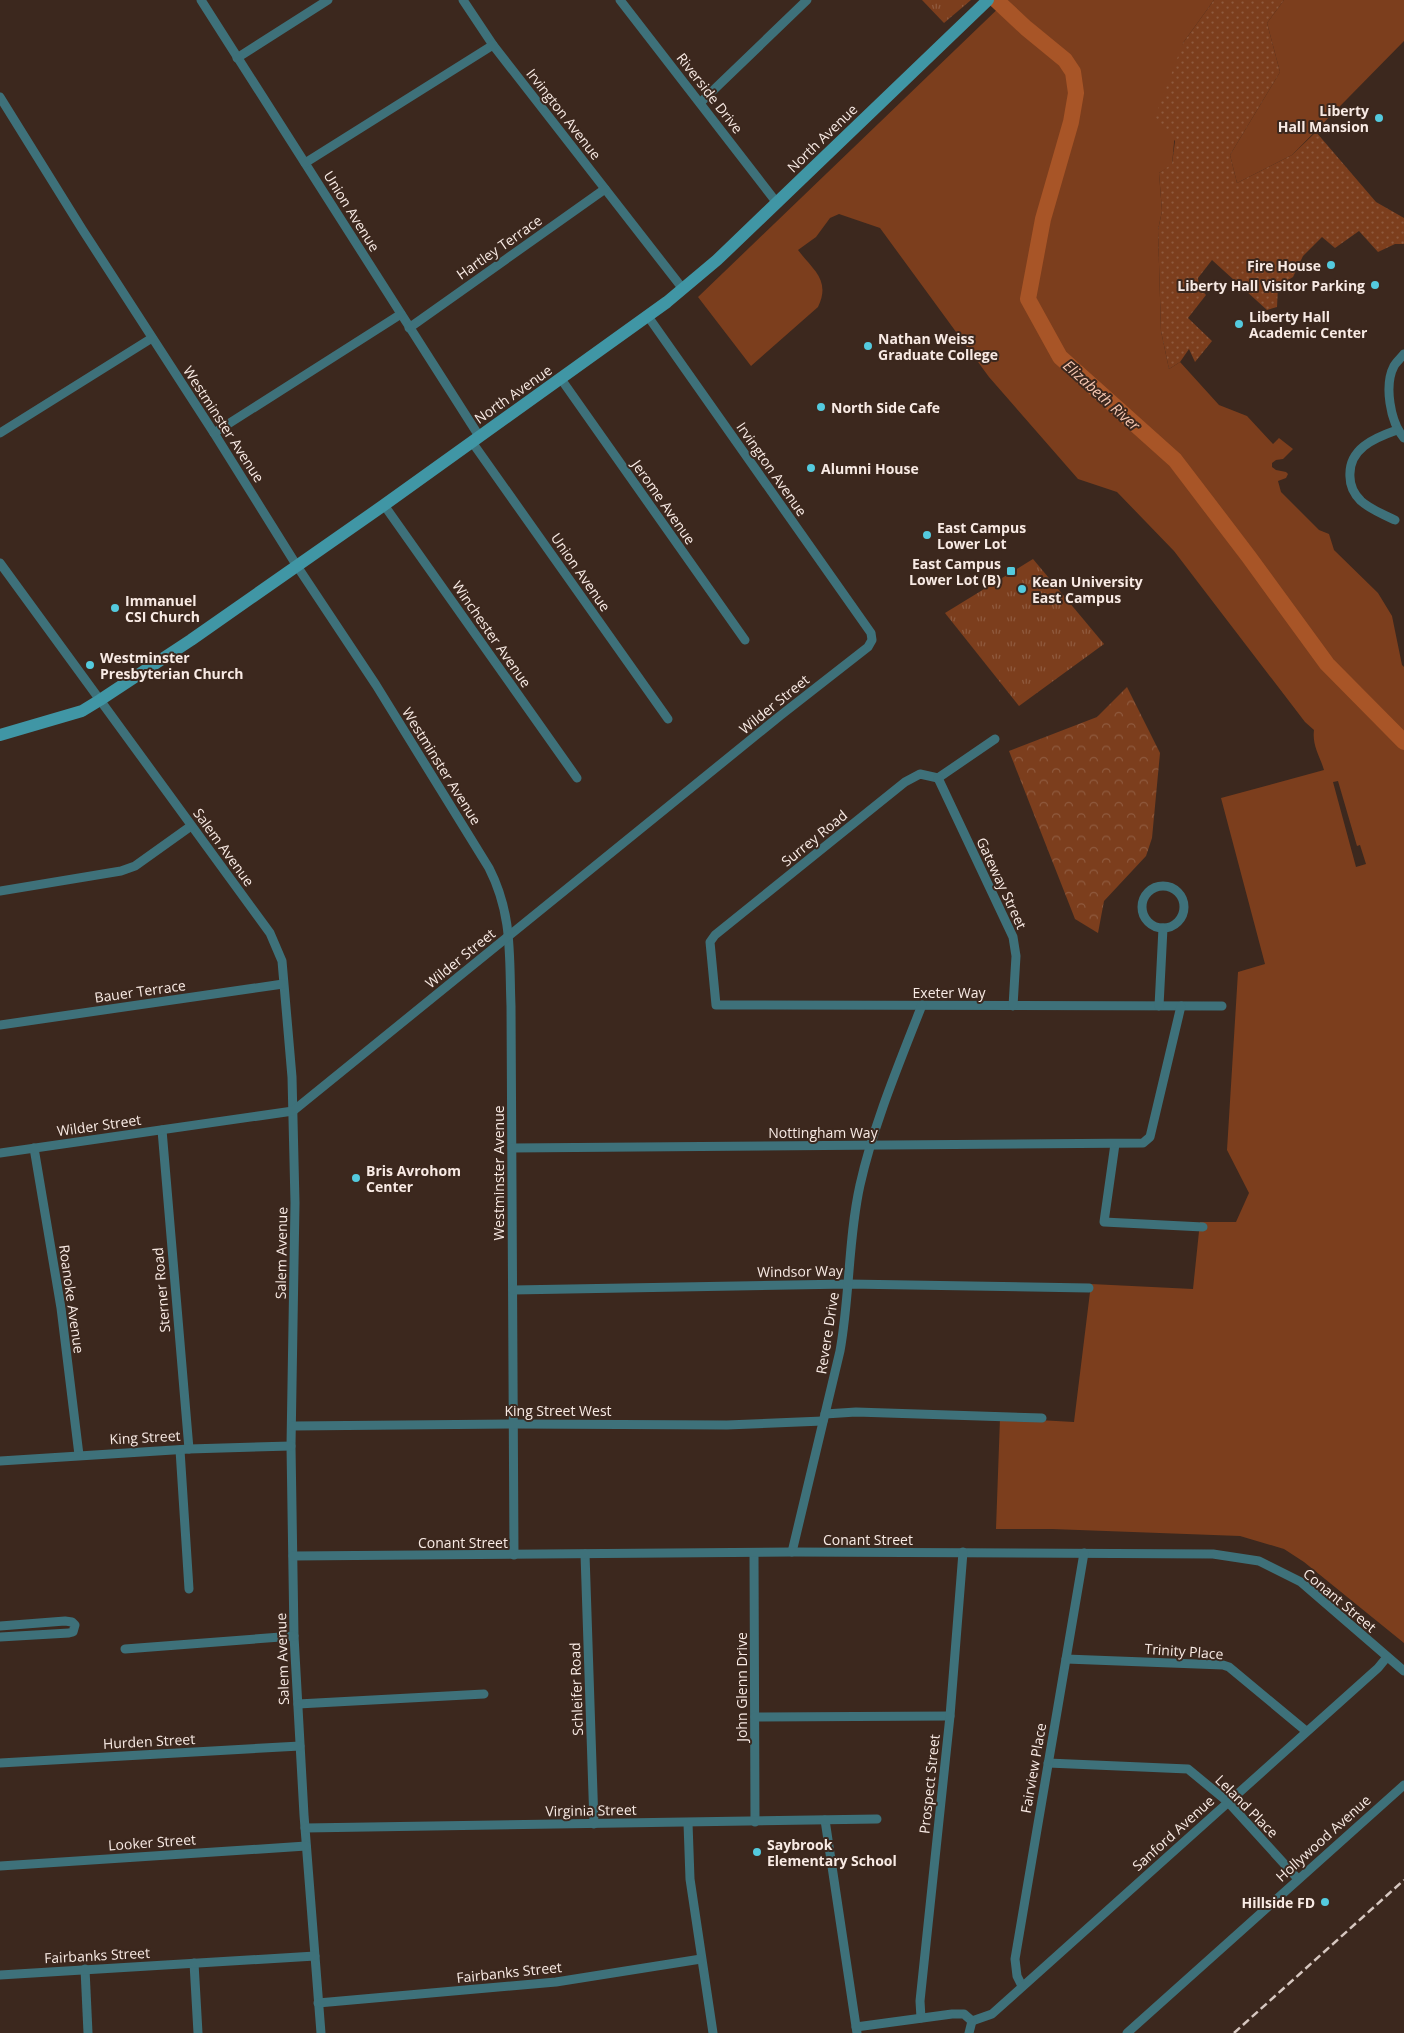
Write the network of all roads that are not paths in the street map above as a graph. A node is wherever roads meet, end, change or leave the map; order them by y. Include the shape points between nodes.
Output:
1 (201, 0) edge
2 (328, 0) edge
3 (463, 0) edge
4 (807, 0) edge
5 (988, 0) edge
6 (624, 2) edge
7 (493, 44) junction
8 (237, 58) junction
9 (0, 97) edge
10 (700, 102) junction
11 (305, 163) junction
12 (605, 189) junction
13 (777, 203) junction
14 (683, 289) junction
15 (401, 314) junction
16 (647, 315) junction
17 (409, 328) junction
18 (152, 338) junction
19 (1404, 354) edge
20 (561, 379) junction
21 (1397, 430) junction
22 (0, 433) edge
23 (214, 433) junction
24 (1404, 438) edge
25 (476, 439) junction
26 (384, 505) junction
27 (1395, 520) dead end
28 (1, 566) edge
29 (297, 566) junction
30 (744, 640) dead end
31 (872, 640) joint
32 (100, 700) junction
33 (668, 719) dead end
34 (0, 735) edge
35 (995, 740) dead end
36 (577, 778) dead end
37 (938, 778) junction
38 (191, 826) junction
39 (0, 891) edge
40 (1163, 928) junction
41 (509, 936) junction
42 (284, 984) junction
43 (716, 1005) joint
44 (922, 1005) junction
45 (1013, 1006) junction
46 (1159, 1006) junction
47 (1181, 1006) junction
48 (1222, 1006) dead end
49 (0, 1025) edge
50 (294, 1111) junction
51 (162, 1130) junction
52 (1115, 1144) junction
53 (871, 1146) junction
54 (34, 1148) junction
55 (512, 1148) junction
56 (0, 1152) edge
57 (1203, 1227) dead end
58 (848, 1284) junction
59 (1089, 1288) dead end
60 (513, 1290) junction
61 (824, 1417) junction
62 (1042, 1418) dead end
63 (513, 1424) junction
64 (292, 1426) junction
65 (291, 1446) junction
66 (184, 1449) junction
67 (79, 1454) junction
68 (0, 1461) edge
69 (792, 1552) junction
70 (963, 1552) junction
71 (754, 1553) junction
72 (1084, 1553) junction
73 (586, 1554) junction
74 (514, 1555) junction
75 (293, 1556) junction
76 (190, 1588) dead end
77 (3, 1626) edge
78 (294, 1636) junction
79 (3, 1637) edge
80 (125, 1649) dead end
81 (1387, 1657) junction
82 (1066, 1659) junction
83 (1404, 1671) edge
84 (484, 1694) dead end
85 (298, 1704) junction
86 (950, 1716) junction
87 (755, 1717) junction
88 (1306, 1732) junction
89 (300, 1746) junction
90 (0, 1763) edge
91 (1048, 1763) junction
92 (1404, 1784) edge
93 (1228, 1802) junction
94 (877, 1819) dead end
95 (826, 1820) junction
96 (755, 1822) junction
97 (688, 1823) junction
98 (594, 1824) junction
99 (305, 1828) junction
100 (306, 1846) junction
101 (0, 1866) edge
102 (1298, 1879) junction
103 (315, 1956) junction
104 (702, 1959) junction
105 (194, 1963) junction
106 (85, 1969) junction
107 (0, 1975) edge
108 (1022, 1986) junction
109 (318, 2003) junction
110 (921, 2018) junction
111 (972, 2021) junction
112 (856, 2030) edge
113 (88, 2033) edge
114 (198, 2033) edge
115 (321, 2033) edge
116 (713, 2033) edge
117 (969, 2033) edge
118 (1127, 2033) edge

1 - 8 street, Union Avenue
2 - 8 street
3 - 7 street, Irvington Avenue
4 - 10 street
5 - 13 main road, North Avenue
6 - 10 street, Riverside Drive
7 - 11 street
7 - 12 street, Irvington Avenue
8 - 11 street, Union Avenue
9 - 18 street, Westminster Avenue
10 - 13 street, Riverside Drive
11 - 15 street, Union Avenue
12 - 14 street, Irvington Avenue
12 - 17 street, Hartley Terrace
13 - 14 main road, North Avenue
14 - 16 main road, North Avenue
15 - 17 street, Union Avenue
15 - 23 street
16 - 20 main road, North Avenue
16 - 31 street, Irvington Avenue via 871,633
17 - 25 street, Union Avenue
18 - 22 street
18 - 23 street, Westminster Avenue
19 - 21 street via 1394,367 1391,381 1391,411
20 - 25 main road, North Avenue
20 - 30 street, Jerome Avenue
21 - 24 street
21 - 27 street via 1372,441 1355,454 1350,466 1353,490 1362,502
23 - 29 street, Westminster Avenue
25 - 26 main road, North Avenue
25 - 33 street, Union Avenue
26 - 29 main road, North Avenue
26 - 36 street, Winchester Avenue
28 - 32 street, Salem Avenue
29 - 32 main road, North Avenue
29 - 41 street, Westminster Avenue via 376,685 489,868 505,908
31 - 41 street, Wilder Street via 868,647
32 - 34 main road, North Avenue via 82,711
32 - 38 street, Salem Avenue
35 - 37 street
37 - 43 street, Surrey Road via 920,774 905,782 715,936 710,942
37 - 45 street, Gateway Street via 1013,936 1016,956
38 - 39 street via 135,866 121,871
38 - 42 street, Salem Avenue via 270,933 282,961
40 - 40 street via 1176,923 1184,906 1179,894 1161,886 1149,891 1142,908 1147,921
40 - 46 street
41 - 50 street, Wilder Street
41 - 55 street, Westminster Avenue
42 - 49 street, Bauer Terrace
42 - 50 street, Salem Avenue
43 - 44 street, Exeter Way
44 - 45 street, Exeter Way
44 - 53 street, Revere Drive
45 - 46 street, Exeter Way
46 - 47 street, Exeter Way
47 - 48 street, Exeter Way
47 - 52 street, Nottingham Way via 1150,1137 1144,1143
50 - 51 street, Wilder Street
50 - 64 street, Salem Avenue
51 - 54 street, Wilder Street
51 - 66 street, Sterner Road
52 - 53 street, Nottingham Way
52 - 57 street via 1104,1222
53 - 55 street, Nottingham Way
53 - 58 street, Revere Drive via 854,1216
54 - 56 street, Wilder Street
54 - 67 street, Roanoke Avenue via 61,1308
55 - 60 street, Westminster Avenue
58 - 59 street, Windsor Way
58 - 60 street, Windsor Way
58 - 61 street, Revere Drive via 843,1332
60 - 63 street, Westminster Avenue
61 - 62 street, King Street West via 856,1412
61 - 63 street, King Street West via 727,1425
61 - 69 street, Revere Drive
63 - 64 street, King Street West
63 - 74 street, Westminster Avenue
64 - 65 street, Salem Avenue
65 - 66 street, King Street
65 - 75 street, Salem Avenue
66 - 67 street, King Street
66 - 76 street, Sterner Road
67 - 68 street, King Street
69 - 70 street, Conant Street
69 - 71 street, Conant Street
70 - 72 street, Conant Street
70 - 86 street, Prospect Street
71 - 73 street, Conant Street
71 - 87 street, John Glenn Drive
72 - 81 street, Conant Street via 1213,1554 1259,1561 1301,1582
72 - 82 street, Fairview Place
73 - 74 street, Conant Street
73 - 98 street, Schleifer Road
74 - 75 street, Conant Street
75 - 78 street, Salem Avenue
77 - 79 street
77 - 79 street via 65,1622 75,1625 73,1632 68,1633
78 - 80 street
78 - 85 street, Salem Avenue
81 - 83 street, Conant Street
81 - 88 street, Sanford Avenue
82 - 88 street, Trinity Place via 1223,1665
82 - 91 street, Fairview Place
84 - 85 street
85 - 89 street, Salem Avenue
86 - 87 street
86 - 110 street, Prospect Street via 920,2001
87 - 96 street, John Glenn Drive
88 - 93 street, Sanford Avenue
89 - 90 street, Hurden Street
89 - 99 street, Salem Avenue
91 - 93 street, Leland Place via 1188,1769
91 - 108 street, Fairview Place via 1015,1959
92 - 102 street, Hollywood Avenue
93 - 102 street, Leland Place
93 - 108 street, Sanford Avenue
94 - 95 street, Virginia Street
95 - 96 street, Virginia Street
95 - 112 street
96 - 97 street, Virginia Street
97 - 98 street, Virginia Street
97 - 104 street via 690,1879
98 - 99 street, Virginia Street
99 - 100 street, Salem Avenue
100 - 101 street, Looker Street
100 - 103 street, Salem Avenue
102 - 118 street, Hollywood Avenue
103 - 105 street, Fairbanks Street
103 - 109 street, Salem Avenue
104 - 109 street, Fairbanks Street via 556,1982
104 - 116 street
105 - 106 street, Fairbanks Street
105 - 114 street
106 - 107 street, Fairbanks Street
106 - 113 street
108 - 111 street, Sanford Avenue via 992,2014
109 - 115 street, Salem Avenue
110 - 111 street via 964,2014
110 - 112 street
111 - 117 street

